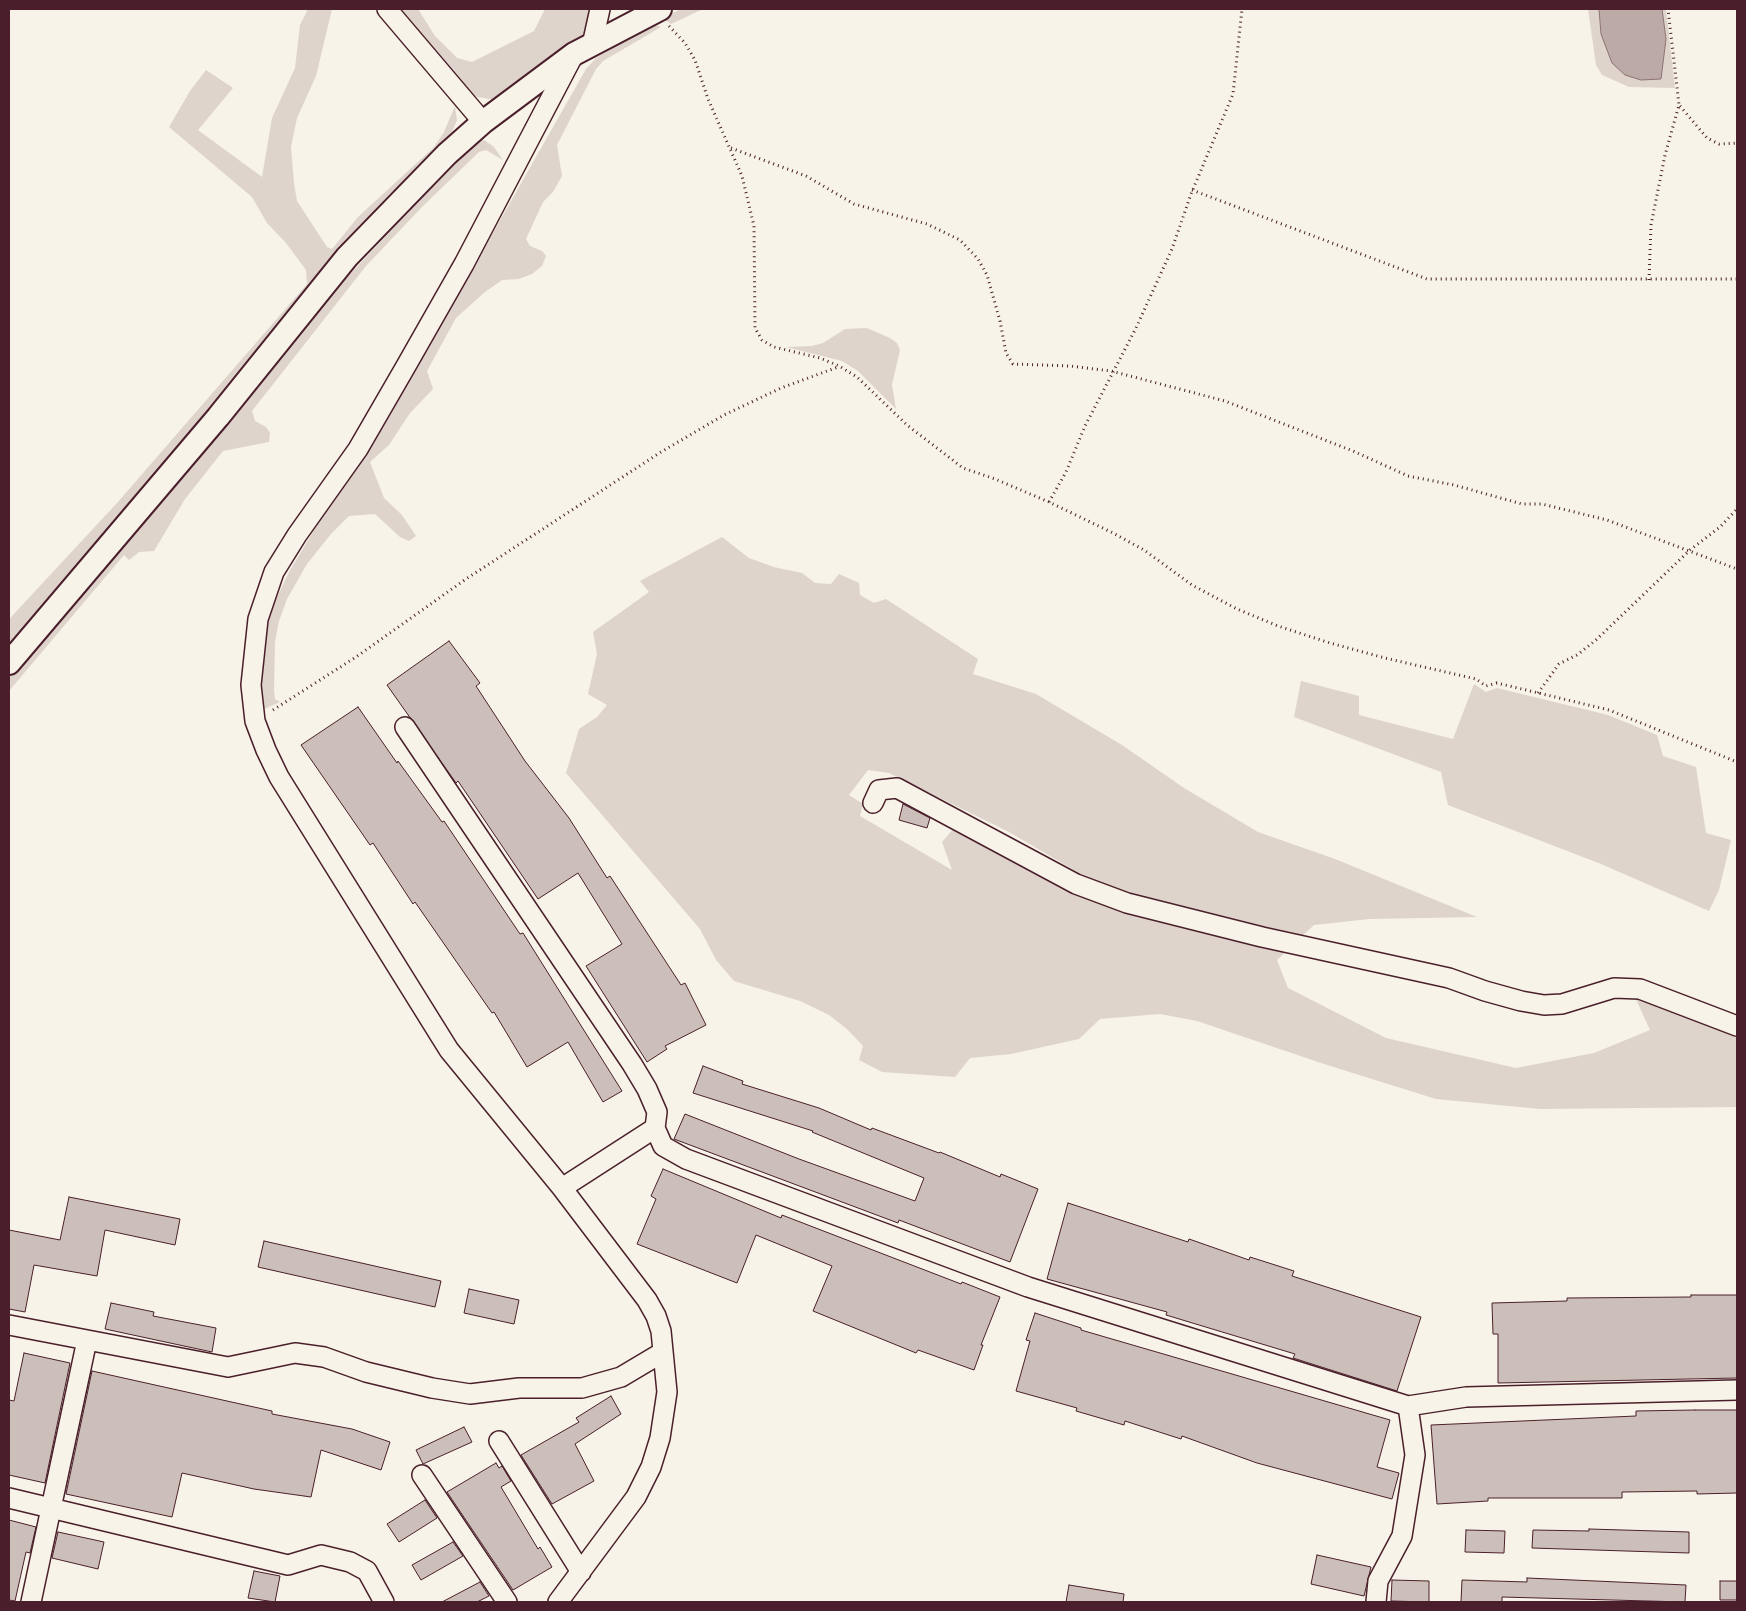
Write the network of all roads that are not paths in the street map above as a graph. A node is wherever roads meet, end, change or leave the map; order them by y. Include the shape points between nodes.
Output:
1 (387, 9) edge
2 (600, 9) edge
3 (653, 12) edge
4 (583, 49) junction
5 (483, 122) junction
6 (9, 662) edge
7 (405, 727) dead end
8 (873, 803) dead end
9 (1737, 1026) edge
10 (655, 1128) junction
11 (562, 1188) junction
12 (9, 1325) edge
13 (87, 1340) junction
14 (663, 1352) junction
15 (1737, 1390) edge
16 (1408, 1406) junction
17 (499, 1441) dead end
18 (422, 1475) dead end
19 (9, 1498) edge
20 (51, 1508) junction
21 (580, 1572) junction
22 (31, 1602) edge
23 (384, 1602) edge
24 (507, 1602) edge
25 (558, 1602) edge
26 (1376, 1602) edge

1 - 5 street
2 - 4 street
3 - 4 main road
4 - 5 main road
4 - 11 street via 358,449 274,572 258,619 251,685 255,721 279,777 449,1050
5 - 6 main road via 447,154 347,257 218,416
7 - 10 street via 647,1088 657,1112
8 - 9 street via 879,790 896,788 1076,884 1127,904 1449,978 1521,1001 1562,1004 1614,988 1640,989
10 - 11 street
10 - 16 street via 663,1146 686,1159 1028,1287
11 - 14 street via 647,1300 661,1331
12 - 13 street
13 - 14 street via 228,1367 295,1353 324,1357 366,1372 470,1394 520,1388 582,1388 621,1377
13 - 20 street
14 - 21 street via 665,1413 652,1467 636,1497
15 - 16 street via 1466,1397
16 - 26 street via 1415,1454 1402,1536 1378,1581
17 - 21 street
18 - 24 street
19 - 20 street
20 - 22 street
20 - 23 street via 288,1565 321,1555 350,1562 367,1572
21 - 25 street

